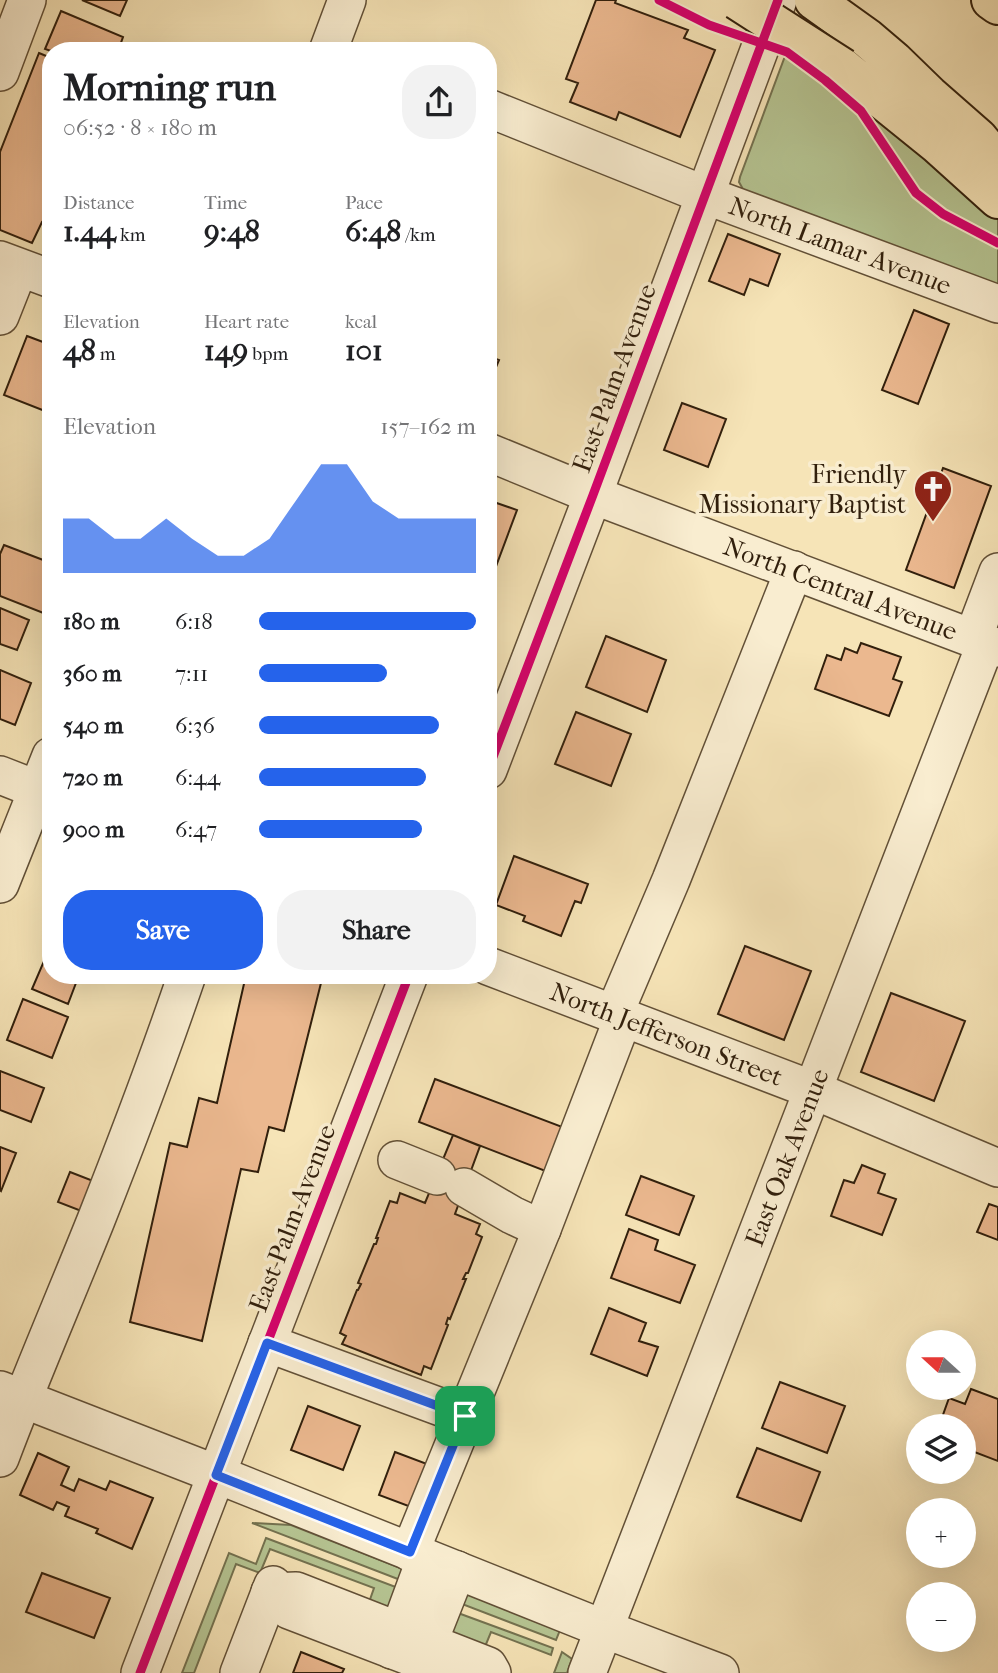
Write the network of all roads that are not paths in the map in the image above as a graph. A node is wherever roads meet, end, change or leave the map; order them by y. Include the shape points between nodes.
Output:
1 (27, 0) edge
2 (347, 0) edge
3 (737, 0) edge
4 (778, 0) edge
5 (814, 0) edge
6 (991, 0) edge
7 (998, 5) edge
8 (337, 42) edge
9 (0, 72) edge
10 (497, 112) edge
11 (998, 162) edge
12 (705, 195) junction
13 (998, 199) edge
14 (23, 269) edge
15 (998, 304) edge
16 (0, 316) edge
17 (497, 456) edge
18 (593, 495) junction
19 (794, 570) junction
20 (998, 572) edge
21 (986, 643) edge
22 (497, 746) edge
23 (0, 775) edge
24 (42, 780) edge
25 (42, 789) edge
26 (0, 884) edge
27 (497, 969) edge
28 (184, 984) edge
29 (406, 984) edge
30 (618, 1016) junction
31 (813, 1090) junction
32 (397, 1160) dead end
33 (996, 1162) edge
34 (542, 1229) junction
35 (267, 1343) junction
36 (11, 1395) edge
37 (465, 1416) junction
38 (0, 1458) edge
39 (216, 1475) junction
40 (431, 1560) junction
41 (604, 1629) junction
42 (419, 1651) edge
43 (140, 1673) edge
44 (239, 1673) edge
45 (492, 1673) edge
46 (587, 1673) edge
47 (720, 1673) edge

1 - 9 street
2 - 8 street
3 - 13 highway, bridge via 843,68
4 - 12 street, East Palm Avenue
5 - 11 highway via 867,38 978,138
6 - 7 highway
10 - 12 street, North Lamar Avenue
12 - 15 street, North Lamar Avenue
12 - 18 street, East Palm Avenue
14 - 16 street
17 - 18 street, North Central Avenue
18 - 19 street, North Central Avenue
18 - 22 street, East Palm Avenue
19 - 21 street, North Central Avenue
19 - 30 street
20 - 21 street, East Oak Avenue
21 - 31 street, East Oak Avenue
23 - 24 street
25 - 26 street
27 - 30 street, North Jefferson Street
28 - 36 street via 96,1221
29 - 35 street, East Palm Avenue
30 - 31 street, North Jefferson Street
30 - 34 street
31 - 33 street, North Jefferson Street
31 - 41 street, East Oak Avenue
32 - 34 street via 451,1181
34 - 37 street
35 - 37 street
35 - 39 street, East Palm Avenue
36 - 38 street
36 - 39 street
37 - 40 street
39 - 40 street
39 - 43 street, East Palm Avenue
40 - 41 street
40 - 42 street
41 - 46 street, East Oak Avenue
41 - 47 street
42 - 44 street via 296,1591 272,1589
42 - 45 street via 488,1665

